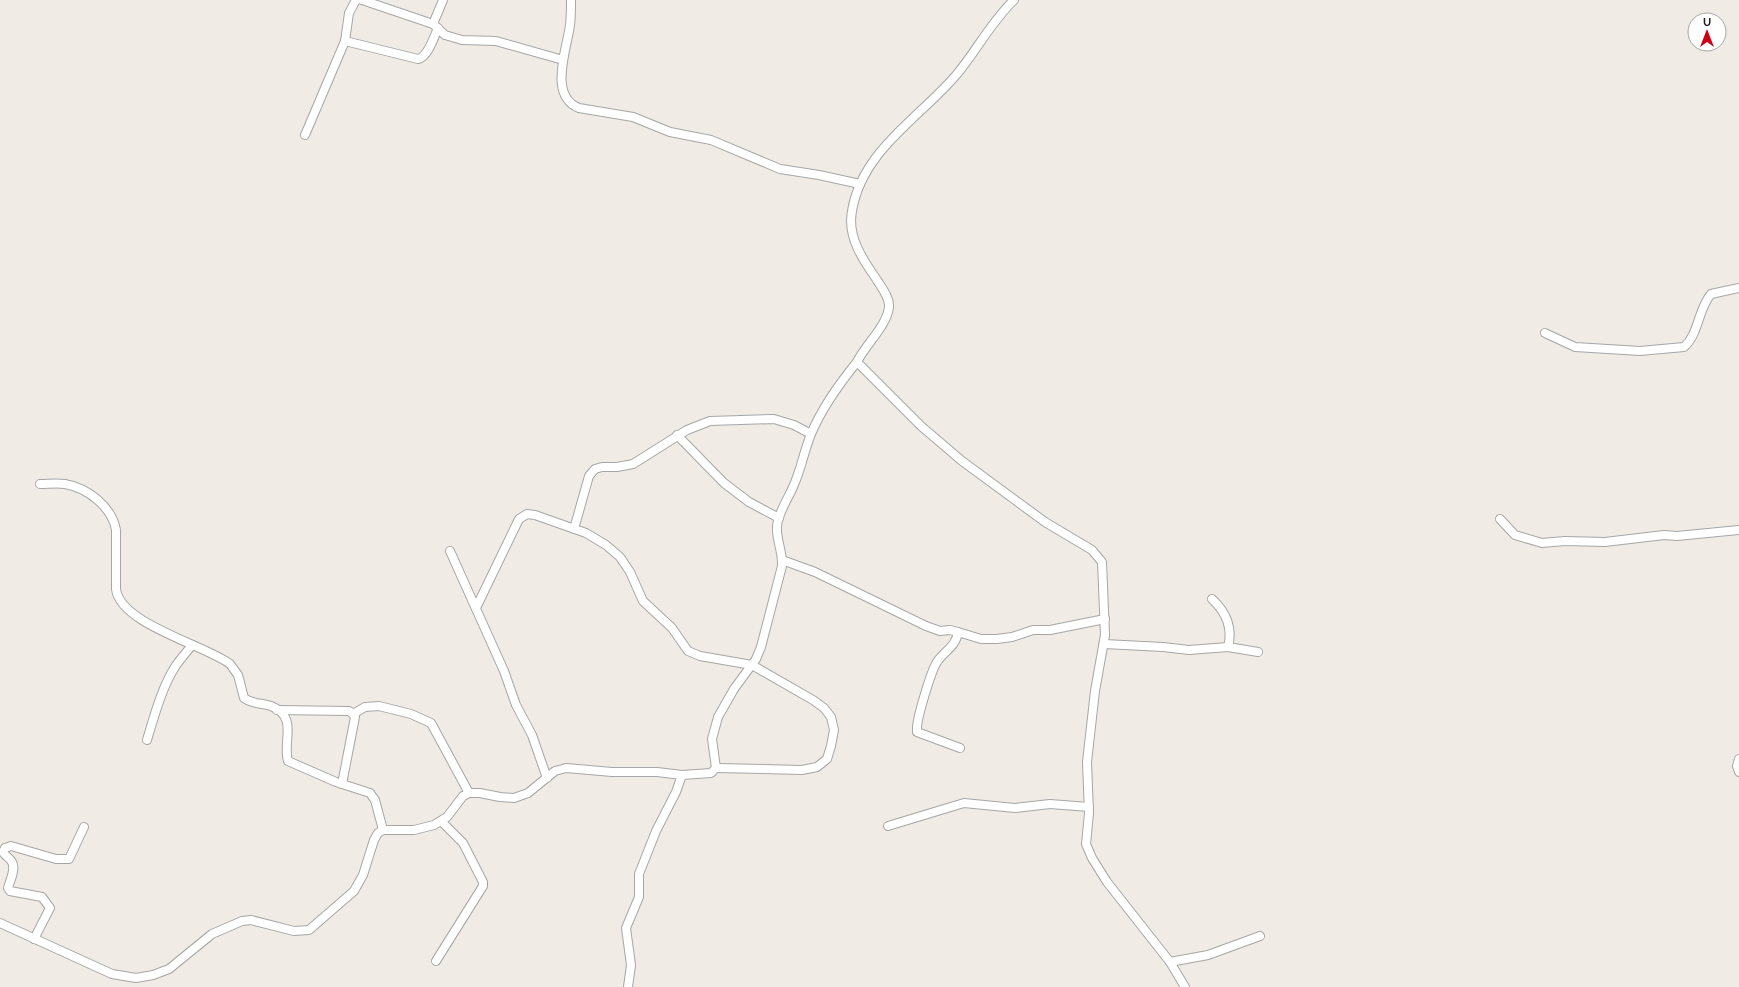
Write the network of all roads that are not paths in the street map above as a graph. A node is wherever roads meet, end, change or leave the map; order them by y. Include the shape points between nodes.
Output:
1 (356, 0) edge
2 (362, 0) edge
3 (443, 0) edge
4 (571, 0) edge
5 (1014, 0) edge
6 (436, 26) junction
7 (345, 41) junction
8 (563, 60) junction
9 (305, 135) dead end
10 (860, 184) junction
11 (1739, 288) edge
12 (1545, 334) dead end
13 (857, 362) junction
14 (811, 434) junction
15 (677, 435) junction
16 (40, 484) dead end
17 (779, 518) junction
18 (1500, 519) dead end
19 (574, 529) junction
20 (1739, 530) edge
21 (450, 551) dead end
22 (782, 560) junction
23 (1212, 599) dead end
24 (476, 608) junction
25 (1105, 619) junction
26 (958, 632) junction
27 (1104, 644) junction
28 (192, 645) junction
29 (1228, 647) junction
30 (1258, 652) dead end
31 (752, 665) junction
32 (277, 710) junction
33 (353, 714) junction
34 (147, 740) dead end
35 (960, 748) dead end
36 (1739, 759) edge
37 (716, 768) junction
38 (1739, 772) edge
39 (682, 775) junction
40 (547, 778) junction
41 (342, 784) junction
42 (469, 793) junction
43 (1089, 807) junction
44 (441, 821) junction
45 (888, 826) dead end
46 (84, 827) dead end
47 (384, 830) junction
48 (0, 923) edge
49 (1260, 936) dead end
50 (34, 939) junction
51 (436, 961) dead end
52 (1170, 962) junction
53 (136, 978) junction
54 (134, 987) edge
55 (628, 987) edge
56 (1185, 987) edge

1 - 7 street via 349,14
2 - 6 street
3 - 6 street
4 - 8 street via 570,25
5 - 10 street via 948,85 878,154
6 - 7 street via 426,53 418,59
6 - 8 street via 445,34 462,40 496,41
7 - 9 street
8 - 10 street via 562,88 572,106 633,117 670,132 711,140 780,169
10 - 13 street via 852,211 852,233 860,254 885,291 890,307
11 - 12 street via 1711,294 1684,347 1640,350 1575,347
13 - 14 street via 839,385
13 - 25 street via 921,426 962,461 1045,522 1096,553 1102,562
14 - 15 street via 774,419 756,419 710,421
14 - 17 street via 794,485
15 - 17 street via 724,483 749,502
15 - 19 street via 633,464 595,469 589,476
16 - 28 street via 65,484 80,489 105,507 114,520 116,530 117,596 138,618
17 - 22 street via 777,530
18 - 20 street via 1516,535 1542,543 1606,542 1664,534 1677,536
19 - 24 street via 535,515 527,514 519,519
19 - 31 street via 606,545 620,557 643,601 672,628 688,650 700,656
21 - 24 street
22 - 26 street via 821,575 926,626 940,631
22 - 31 street via 761,647
23 - 29 street via 1227,617 1230,637
24 - 40 street via 516,704 532,735
25 - 26 street via 1050,630 1033,630 1012,638 981,639
25 - 27 street
26 - 35 street via 954,644 937,662 933,671 916,728 917,732
27 - 29 street via 1189,650
27 - 43 street via 1095,691 1087,762
28 - 32 street via 230,664 238,675 245,699
28 - 34 street via 170,676
29 - 30 street
31 - 37 street via 718,717 712,739
31 - 37 street via 824,708 831,718 834,730 827,759 817,766 802,770
32 - 33 street via 348,711
32 - 41 street via 288,723 288,761
33 - 41 street via 355,717
33 - 42 street via 366,706 378,706 412,714 431,723
36 - 38 street
37 - 39 street via 711,773
39 - 40 street via 566,768 555,771
39 - 55 street via 639,874 639,897 626,928 631,965
40 - 42 street via 528,793 514,798 480,792
41 - 47 street via 370,792
42 - 44 street via 463,796 452,812
43 - 45 street via 1050,804 1016,808 964,803
43 - 52 street via 1086,844 1092,858 1116,894
44 - 47 street via 414,830
44 - 51 street via 463,843 483,886
46 - 50 street via 69,858 56,858 11,846 3,852 14,866 8,888 10,891 42,897 50,908
47 - 53 street via 376,836 363,875 354,891 308,930 294,931 251,920 242,921 212,934 169,969
48 - 50 street
49 - 52 street via 1208,955
50 - 53 street via 112,974
52 - 56 street
53 - 54 street

